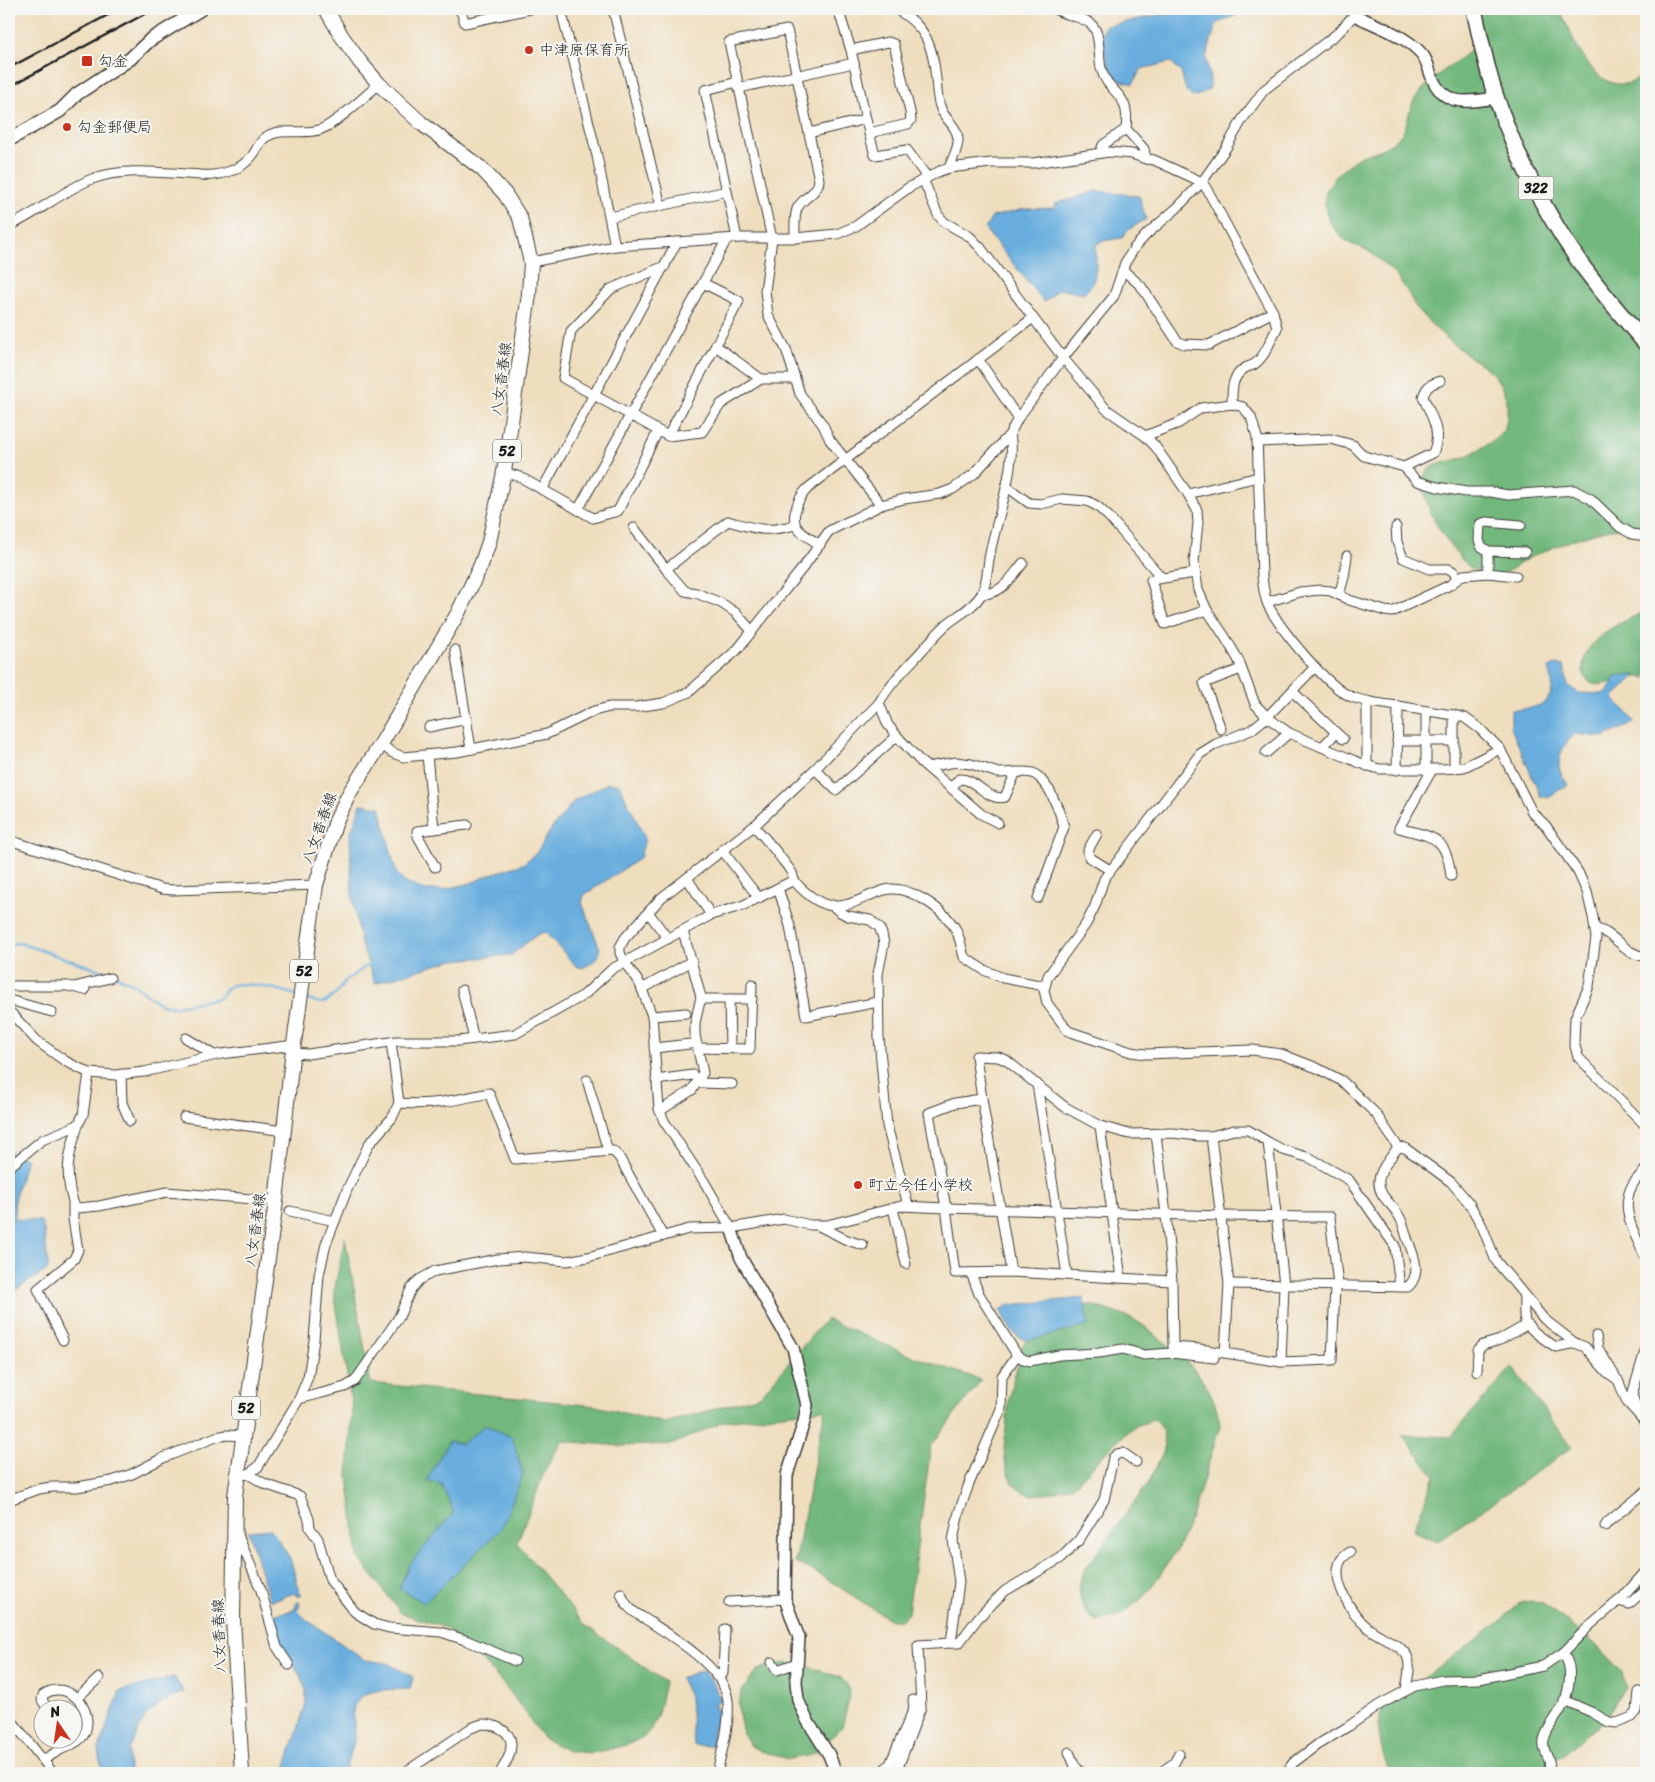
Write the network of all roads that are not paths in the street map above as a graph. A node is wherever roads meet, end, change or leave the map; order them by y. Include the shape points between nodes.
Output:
1 (201, 9) edge
2 (326, 9) edge
3 (460, 9) edge
4 (530, 9) edge
5 (562, 9) edge
6 (613, 9) edge
7 (838, 9) edge
8 (896, 9) edge
9 (1055, 9) edge
10 (1474, 9) edge
11 (1356, 12) edge
12 (851, 50) junction
13 (854, 62) junction
14 (796, 75) junction
15 (379, 84) junction
16 (738, 85) junction
17 (1496, 98) junction
18 (866, 119) junction
19 (1126, 129) junction
20 (809, 133) junction
21 (869, 133) junction
22 (9, 140) edge
23 (1100, 153) junction
24 (1146, 160) junction
25 (949, 168) junction
26 (925, 178) junction
27 (1202, 182) junction
28 (727, 192) junction
29 (661, 206) junction
30 (610, 217) junction
31 (9, 226) edge
32 (737, 238) junction
33 (795, 238) junction
34 (728, 239) junction
35 (772, 239) junction
36 (677, 242) junction
37 (615, 246) junction
38 (531, 262) junction
39 (665, 266) junction
40 (1123, 270) junction
41 (703, 282) junction
42 (1273, 312) junction
43 (1033, 318) junction
44 (1646, 344) edge
45 (716, 346) junction
46 (1062, 358) junction
47 (978, 359) junction
48 (762, 379) junction
49 (794, 380) junction
50 (1440, 382) dead end
51 (595, 395) junction
52 (1232, 404) junction
53 (630, 415) junction
54 (1018, 418) junction
55 (658, 431) junction
56 (1010, 434) junction
57 (668, 436) junction
58 (1145, 436) junction
59 (1257, 442) junction
60 (844, 459) junction
61 (1404, 467) junction
62 (504, 472) junction
63 (1258, 477) junction
64 (1006, 486) junction
65 (542, 490) junction
66 (1188, 494) junction
67 (881, 505) junction
68 (578, 510) junction
69 (795, 525) junction
70 (1521, 525) dead end
71 (1396, 527) dead end
72 (634, 528) dead end
73 (1646, 536) edge
74 (820, 545) junction
75 (1488, 551) junction
76 (1525, 552) dead end
77 (1347, 556) dead end
78 (1023, 563) dead end
79 (666, 569) junction
80 (1195, 572) junction
81 (1488, 573) junction
82 (1516, 576) dead end
83 (1162, 578) junction
84 (1458, 579) junction
85 (982, 594) junction
86 (1339, 595) junction
87 (1267, 602) junction
88 (1207, 610) junction
89 (752, 631) junction
90 (455, 650) dead end
91 (1314, 668) junction
92 (1241, 669) junction
93 (1292, 691) junction
94 (1367, 701) junction
95 (879, 702) junction
96 (1398, 706) junction
97 (1426, 710) junction
98 (1454, 715) junction
99 (1267, 717) junction
100 (466, 719) junction
101 (429, 727) dead end
102 (1221, 729) dead end
103 (1289, 733) junction
104 (897, 736) junction
105 (1397, 741) junction
106 (1426, 741) junction
107 (1454, 741) junction
108 (380, 744) junction
109 (1322, 747) junction
110 (471, 749) junction
111 (1500, 749) junction
112 (1266, 753) dead end
113 (427, 755) junction
114 (1367, 766) junction
115 (927, 767) junction
116 (1454, 768) junction
117 (815, 769) junction
118 (1397, 770) junction
119 (1429, 770) junction
120 (1016, 772) junction
121 (952, 787) junction
122 (998, 823) dead end
123 (467, 825) dead end
124 (754, 826) junction
125 (434, 829) junction
126 (1097, 834) dead end
127 (9, 840) edge
128 (722, 850) junction
129 (435, 867) dead end
130 (1110, 870) junction
131 (1451, 876) dead end
132 (686, 878) junction
133 (794, 880) junction
134 (316, 885) junction
135 (778, 888) junction
136 (759, 898) junction
137 (1038, 898) dead end
138 (860, 901) junction
139 (832, 905) junction
140 (648, 912) junction
141 (712, 916) junction
142 (866, 919) junction
143 (1595, 929) junction
144 (683, 931) junction
145 (668, 939) junction
146 (1646, 956) edge
147 (692, 961) junction
148 (625, 963) junction
149 (110, 978) dead end
150 (752, 984) dead end
151 (9, 986) edge
152 (1045, 986) junction
153 (73, 987) junction
154 (642, 989) junction
155 (85, 990) dead end
156 (462, 990) dead end
157 (701, 999) junction
158 (729, 999) junction
159 (752, 999) junction
160 (9, 1000) edge
161 (878, 1002) junction
162 (9, 1011) edge
163 (52, 1012) dead end
164 (686, 1013) dead end
165 (652, 1016) junction
166 (186, 1038) dead end
167 (474, 1039) junction
168 (390, 1042) junction
169 (694, 1046) junction
170 (654, 1048) junction
171 (730, 1048) junction
172 (294, 1049) junction
173 (214, 1055) junction
174 (89, 1073) junction
175 (121, 1074) junction
176 (695, 1079) junction
177 (588, 1080) dead end
178 (656, 1080) junction
179 (732, 1084) dead end
180 (1037, 1084) junction
181 (982, 1099) junction
182 (399, 1103) junction
183 (660, 1111) junction
184 (184, 1117) dead end
185 (130, 1120) dead end
186 (78, 1125) junction
187 (1100, 1126) junction
188 (1646, 1126) edge
189 (284, 1130) junction
190 (1156, 1134) junction
191 (1211, 1136) junction
192 (1268, 1142) junction
193 (1398, 1147) junction
194 (608, 1151) junction
195 (9, 1167) edge
196 (1646, 1169) edge
197 (276, 1201) junction
198 (73, 1204) junction
199 (908, 1205) junction
200 (893, 1208) junction
201 (946, 1208) junction
202 (1000, 1209) junction
203 (1057, 1211) junction
204 (290, 1212) dead end
205 (1112, 1213) junction
206 (1166, 1214) junction
207 (1221, 1216) junction
208 (1277, 1216) junction
209 (335, 1221) junction
210 (818, 1226) junction
211 (731, 1228) junction
212 (664, 1236) junction
213 (863, 1245) dead end
214 (1646, 1260) edge
215 (906, 1264) dead end
216 (1011, 1272) junction
217 (971, 1273) junction
218 (1067, 1275) junction
219 (1121, 1278) junction
220 (1172, 1281) junction
221 (1229, 1284) junction
222 (1284, 1285) junction
223 (1337, 1285) junction
224 (1400, 1287) junction
225 (1524, 1296) junction
226 (1528, 1324) junction
227 (1596, 1336) dead end
228 (63, 1340) dead end
229 (1575, 1343) junction
230 (1646, 1348) edge
231 (1172, 1350) junction
232 (1225, 1354) junction
233 (1017, 1355) junction
234 (1214, 1358) dead end
235 (1281, 1362) junction
236 (1477, 1371) dead end
237 (1618, 1380) junction
238 (299, 1399) junction
239 (1639, 1414) junction
240 (1646, 1423) edge
241 (242, 1436) junction
242 (1136, 1462) dead end
243 (243, 1475) junction
244 (1646, 1491) edge
245 (9, 1500) edge
246 (1605, 1526) dead end
247 (234, 1528) junction
248 (1350, 1552) dead end
249 (1646, 1571) edge
250 (1646, 1589) edge
251 (621, 1593) dead end
252 (785, 1599) junction
253 (1619, 1601) junction
254 (729, 1602) dead end
255 (725, 1629) dead end
256 (951, 1643) junction
257 (1564, 1652) junction
258 (515, 1661) dead end
259 (772, 1662) dead end
260 (797, 1663) junction
261 (288, 1665) dead end
262 (716, 1676) junction
263 (99, 1678) dead end
264 (1406, 1690) junction
265 (1640, 1692) dead end
266 (77, 1698) junction
267 (42, 1700) edge
268 (913, 1700) dead end
269 (1564, 1700) junction
270 (9, 1717) edge
271 (1069, 1752) dead end
272 (1179, 1754) dead end
273 (43, 1760) junction
274 (896, 1772) edge
275 (54, 1773) edge
276 (242, 1773) edge
277 (404, 1773) edge
278 (500, 1773) edge
279 (717, 1773) edge
280 (836, 1773) edge
281 (880, 1773) edge
282 (1081, 1773) edge
283 (1160, 1773) edge
284 (1286, 1773) edge
285 (1547, 1773) edge

1 - 22 main road via 150,40 130,59 77,94 60,112
2 - 15 main road, 八女香春線 / 52 via 355,55
3 - 4 street via 465,23
5 - 30 street
6 - 29 street
7 - 12 street
8 - 25 street via 920,27 929,45 941,112 954,125 958,140
9 - 19 street via 1094,27 1102,71 1125,104 1128,115
10 - 17 highway, 322
11 - 17 street via 1419,51 1435,84 1445,96 1463,101
11 - 27 street via 1340,32 1264,90
12 - 13 street
12 - 21 street via 888,42 894,44 908,102 911,120 908,124
13 - 14 street
13 - 18 street
14 - 16 street
14 - 16 street via 787,30 729,42
14 - 20 street
15 - 31 street via 329,126 310,132 282,132 266,137 248,160 236,169 213,175 120,172 92,179
15 - 38 main road, 八女香春線 / 52 via 421,123 482,169 505,194 520,218
16 - 28 street via 705,90
16 - 35 street
17 - 44 highway, 322 via 1546,207 1581,263
18 - 20 street
18 - 21 street
19 - 23 street via 1103,145
19 - 24 street via 1144,150
20 - 33 street via 819,185 797,210
21 - 26 street via 875,155 907,150
23 - 24 street via 1121,152
23 - 25 street via 1033,163
24 - 27 street via 1154,160
25 - 26 street
26 - 33 street via 846,231 828,236
26 - 43 street via 938,215 969,236
27 - 40 street via 1146,234
27 - 42 street
28 - 29 street
28 - 32 street
29 - 30 street
30 - 37 street
32 - 34 street
32 - 35 street
33 - 35 street
34 - 36 street
34 - 41 street
35 - 49 street via 766,303 772,325 786,349
36 - 37 street
36 - 39 street
37 - 38 street
38 - 62 main road, 八女香春線 / 52
39 - 51 street
39 - 51 street via 611,289 571,331 563,378
40 - 42 street via 1141,286 1177,341 1184,344 1209,345
40 - 46 street via 1114,296
41 - 45 street via 740,301
41 - 53 street
42 - 52 street via 1277,328 1256,364 1244,368 1237,377 1231,388
43 - 46 street
43 - 47 street
45 - 48 street
45 - 57 street
46 - 54 street
46 - 58 street via 1106,408
47 - 54 street
47 - 60 street
48 - 49 street
48 - 57 street via 720,404 702,432
49 - 60 street via 804,401
50 - 61 street via 1430,384 1423,398 1435,425 1437,443 1433,453
51 - 53 street
51 - 65 street
52 - 58 street via 1201,408 1179,423
52 - 59 street via 1243,407 1252,417
53 - 55 street
53 - 68 street
54 - 56 street
55 - 57 street
55 - 68 street via 618,511 593,518
56 - 64 street via 1012,444
56 - 67 street via 974,474 952,489
58 - 66 street
59 - 61 street via 1331,439 1353,445 1364,456
59 - 63 street
60 - 67 street
60 - 69 street via 801,496 793,518
61 - 73 street via 1417,481 1466,492 1508,495 1574,490 1591,499 1620,528
62 - 65 street
62 - 108 main road, 八女香春線 / 52 via 489,542 470,588
63 - 66 street
63 - 87 street via 1262,576
64 - 83 street via 1030,502 1041,504 1062,498 1087,501 1097,506
64 - 85 street
65 - 68 street
66 - 80 street via 1197,510
67 - 74 street via 829,531
69 - 74 street
69 - 79 street via 762,530 728,521
70 - 75 street via 1480,524 1479,540
71 - 84 street via 1403,558 1429,569 1449,569
72 - 79 street
74 - 89 street
75 - 76 street
75 - 81 street
77 - 86 street
78 - 85 street via 998,591
79 - 89 street via 685,591 721,603 736,613
80 - 83 street
80 - 88 street via 1198,590
81 - 82 street
81 - 84 street via 1463,575
83 - 88 street via 1151,580 1165,624
84 - 86 street via 1392,612
85 - 95 street via 974,604 946,624 886,690
86 - 87 street via 1320,590
87 - 91 street
88 - 92 street
89 - 110 street via 737,650 689,692 663,703 594,710 548,734
90 - 100 street
91 - 93 street
91 - 94 street via 1351,697
92 - 99 street via 1255,704
92 - 102 street via 1204,683
93 - 99 street
93 - 109 street via 1340,736
94 - 96 street
94 - 114 street
95 - 104 street via 888,725
95 - 117 street
96 - 97 street
96 - 105 street
97 - 98 street
97 - 106 street
98 - 107 street
98 - 111 street via 1465,718 1480,729
99 - 103 street
99 - 130 street via 1251,730 1200,754
100 - 101 street
100 - 110 street
103 - 109 street
103 - 112 street
104 - 115 street
104 - 117 street via 836,790
105 - 106 street
105 - 118 street
106 - 107 street
106 - 119 street
107 - 116 street
108 - 113 street via 403,757
108 - 134 main road, 八女香春線 / 52 via 336,821
109 - 114 street
110 - 113 street
111 - 116 street via 1464,767
111 - 143 street via 1532,812 1546,826 1578,872 1587,892
113 - 125 street
114 - 118 street
115 - 120 street via 956,762 998,773
115 - 121 street
116 - 119 street
117 - 124 street
118 - 119 street
119 - 131 street via 1399,828 1435,838 1448,858
120 - 121 street via 1005,797 987,793 964,779 959,779
120 - 137 street via 1039,777 1050,791 1064,827
121 - 122 street via 981,814
123 - 125 street
124 - 128 street
124 - 133 street via 792,872
125 - 129 street via 417,831
126 - 130 street via 1088,850 1089,857
127 - 134 street via 162,889
128 - 132 street
128 - 136 street
130 - 152 street via 1086,924 1048,976
132 - 140 street
132 - 141 street
133 - 135 street
133 - 139 street via 812,897
134 - 172 main road, 八女香春線 / 52
135 - 136 street
135 - 161 street via 790,926 806,1016
136 - 141 street
138 - 139 street
138 - 142 street
138 - 152 street via 887,889 902,890 921,898 939,909 954,925 964,957 1003,978
139 - 142 street via 848,916
140 - 145 street
140 - 148 street via 620,947
141 - 144 street
142 - 161 street via 878,927 884,944 878,974
143 - 146 street via 1602,930 1631,952
143 - 188 street via 1588,986 1575,1018 1574,1042 1578,1057
144 - 145 street
144 - 147 street
145 - 148 street
147 - 154 street
147 - 157 street
148 - 154 street
148 - 167 street via 612,969 584,995 515,1034
149 - 153 street
150 - 159 street
151 - 153 street
152 - 193 street via 1047,1003 1068,1031 1131,1052 1252,1050 1281,1054 1317,1068 1342,1081 1354,1092 1376,1114
153 - 155 street
154 - 165 street
156 - 167 street
157 - 158 street
157 - 169 street
158 - 159 street
158 - 171 street
159 - 171 street via 750,1049
160 - 163 street
161 - 199 street via 887,1126
162 - 174 street via 37,1041
164 - 165 street
165 - 170 street
166 - 173 street
167 - 168 street
168 - 172 street via 308,1054
168 - 182 street
169 - 170 street
169 - 171 street
169 - 176 street via 703,1073
170 - 178 street
172 - 173 street
172 - 189 main road, 八女香春線 / 52
173 - 175 street via 144,1072
174 - 175 street
174 - 186 street via 83,1115
175 - 185 street via 122,1102
176 - 178 street
176 - 179 street
176 - 183 street via 692,1090
177 - 194 street
178 - 183 street
180 - 181 street via 1006,1060 976,1056
180 - 187 street via 1066,1107
180 - 203 street
181 - 201 street via 956,1103 929,1113
181 - 202 street
182 - 194 street via 422,1105 489,1093 515,1159
182 - 209 street via 392,1118 370,1144
183 - 211 street
184 - 189 street
186 - 195 street via 42,1140
186 - 198 street via 67,1161
187 - 190 street via 1129,1134
187 - 205 street
189 - 197 main road, 八女香春線 / 52
190 - 191 street
190 - 206 street
191 - 192 street via 1248,1130
191 - 207 street
192 - 208 street
192 - 224 street via 1310,1158 1349,1180 1395,1246
193 - 224 street via 1381,1172 1379,1182 1381,1193 1399,1216 1416,1263 1412,1283 1408,1287
193 - 225 street via 1405,1148 1451,1182 1469,1203 1496,1261
194 - 212 street via 619,1157
196 - 214 street via 1634,1182 1626,1204
197 - 198 street via 168,1192 99,1206 77,1208
197 - 241 main road, 八女香春線 / 52
198 - 228 street via 77,1254 38,1289
199 - 200 street
199 - 201 street
200 - 210 street
200 - 215 street
201 - 202 street
201 - 217 street via 955,1273
202 - 203 street
202 - 216 street
203 - 205 street
203 - 218 street
204 - 209 street
205 - 206 street
205 - 219 street
206 - 207 street
206 - 220 street
207 - 208 street
207 - 221 street
208 - 222 street
208 - 223 street via 1330,1217
209 - 238 street via 319,1275 314,1340 308,1377
210 - 211 street via 784,1219
210 - 213 street
211 - 212 street via 689,1228
211 - 252 street via 741,1258 793,1348 807,1405 787,1475
212 - 238 street via 567,1261 524,1257 435,1271 410,1289 399,1317 355,1381 345,1387
216 - 217 street
216 - 218 street
217 - 233 street via 979,1294
218 - 219 street
219 - 220 street
220 - 231 street
221 - 222 street
221 - 232 street
222 - 223 street
222 - 235 street
223 - 224 street
223 - 235 street via 1332,1360
225 - 226 street
225 - 229 street via 1544,1319
226 - 229 street via 1556,1347
226 - 236 street via 1500,1340 1483,1345 1478,1350
227 - 237 street via 1598,1348
229 - 237 street via 1585,1347
230 - 239 street via 1632,1395
231 - 232 street
231 - 233 street via 1144,1356 1122,1349 1030,1360
231 - 234 street
232 - 235 street
233 - 256 street via 1002,1376 1001,1409 959,1512 954,1540 959,1582
237 - 239 street via 1627,1402
238 - 243 street via 258,1467
239 - 240 street
241 - 243 main road, 八女香春線 / 52
241 - 245 street via 227,1434 216,1437 112,1481 39,1489
242 - 256 street via 1123,1453 1117,1454 1113,1458 1104,1500 1079,1540 1060,1558 1005,1591 959,1643
243 - 247 main road, 八女香春線 / 52 via 235,1496
243 - 258 street via 300,1496 330,1580 355,1612 374,1624 389,1628 441,1632 468,1640
244 - 246 street
247 - 261 street via 261,1590 278,1647
247 - 276 main road, 八女香春線 / 52 via 233,1619
248 - 264 street via 1342,1558 1338,1568 1339,1583 1350,1608 1367,1628 1407,1656 1410,1667
249 - 253 street
250 - 253 street via 1629,1604
251 - 262 street via 627,1606 697,1655
252 - 254 street
252 - 260 street via 799,1638
253 - 257 street
255 - 262 street via 722,1673
256 - 274 street via 918,1646 921,1707
257 - 264 street via 1543,1666 1479,1679 1442,1680
257 - 269 street via 1569,1668
259 - 260 street via 777,1670
260 - 280 street via 798,1700
262 - 279 street via 728,1700 726,1732
263 - 266 street
264 - 284 street via 1317,1745 1293,1763
265 - 269 street via 1637,1711 1618,1723 1609,1722
266 - 267 street via 67,1691 55,1689 43,1695
266 - 273 street via 86,1717 83,1736 73,1745
268 - 281 street via 914,1708 890,1764
269 - 285 street via 1543,1744 1550,1761
270 - 273 street
271 - 282 street
272 - 283 street via 1174,1763
273 - 275 street
274 - 281 street
277 - 278 street via 482,1724 501,1728 511,1743

